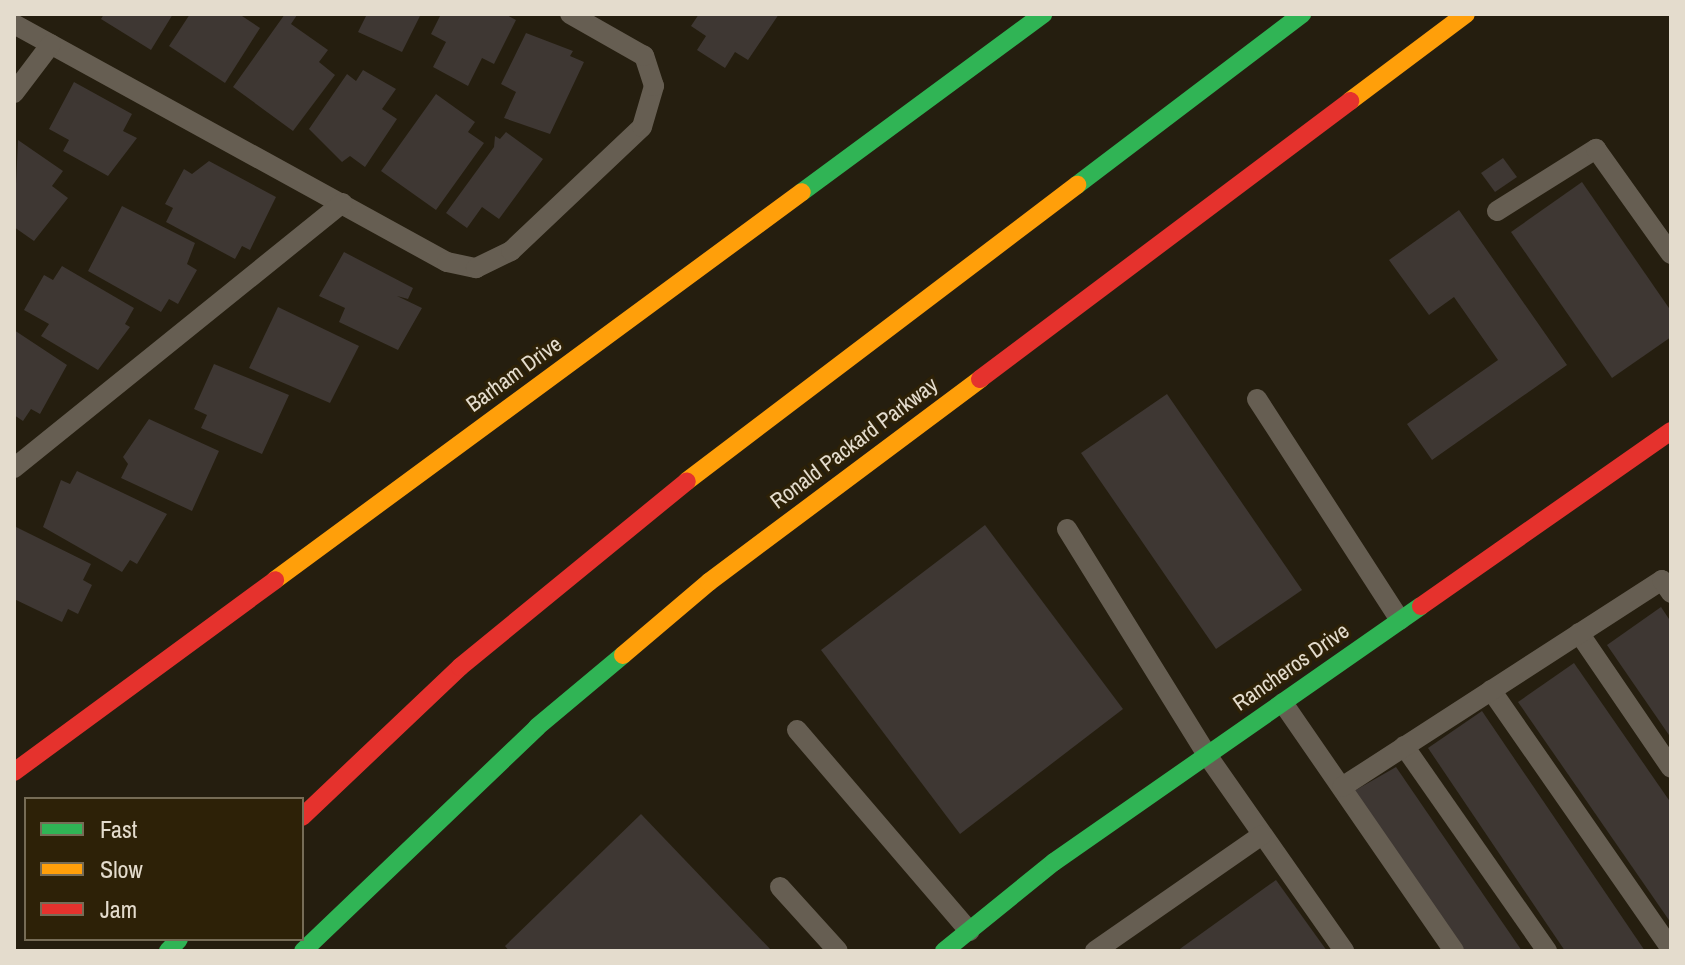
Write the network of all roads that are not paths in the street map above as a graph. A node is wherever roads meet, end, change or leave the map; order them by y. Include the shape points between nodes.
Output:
1 (570, 14) edge
2 (1302, 14) edge
3 (1466, 14) edge
4 (1033, 17) edge
5 (14, 24) edge
6 (51, 44) junction
7 (14, 93) edge
8 (343, 203) junction
9 (1497, 211) dead end
10 (1671, 254) edge
11 (1257, 399) dead end
12 (1671, 431) edge
13 (14, 468) edge
14 (1067, 529) dead end
15 (1671, 593) edge
16 (1400, 620) junction
17 (1579, 633) junction
18 (1491, 690) junction
19 (1283, 703) junction
20 (797, 730) dead end
21 (1404, 746) junction
22 (1207, 755) junction
23 (17, 766) edge
24 (1671, 768) edge
25 (1342, 787) junction
26 (304, 815) edge
27 (1262, 835) junction
28 (780, 887) dead end
29 (969, 931) junction
30 (1671, 949) edge
31 (303, 951) edge
32 (838, 951) edge
33 (944, 951) edge
34 (1095, 951) edge
35 (1344, 951) edge
36 (1454, 951) edge
37 (1547, 951) edge

1 - 8 lane via 644,56 654,86 642,127 511,251 476,268 447,262
2 - 26 main road via 621,531 460,667
3 - 31 main road, Ronald Packard Parkway via 709,582 537,727
4 - 23 main road, Barham Drive
5 - 6 lane
6 - 7 lane
6 - 8 lane
8 - 13 lane
9 - 10 lane via 1596,149
11 - 16 lane
12 - 16 main road, Rancheros Drive
14 - 22 lane
15 - 17 lane via 1662,580
16 - 19 main road, Rancheros Drive
17 - 18 lane
17 - 24 lane
18 - 21 lane
18 - 30 lane
19 - 22 main road, Rancheros Drive
19 - 25 lane
20 - 29 lane
21 - 25 lane
21 - 37 lane
22 - 27 lane
22 - 29 main road, Rancheros Drive via 1054,862
25 - 36 lane
27 - 34 lane
27 - 35 lane
28 - 32 lane
29 - 33 main road, Rancheros Drive

